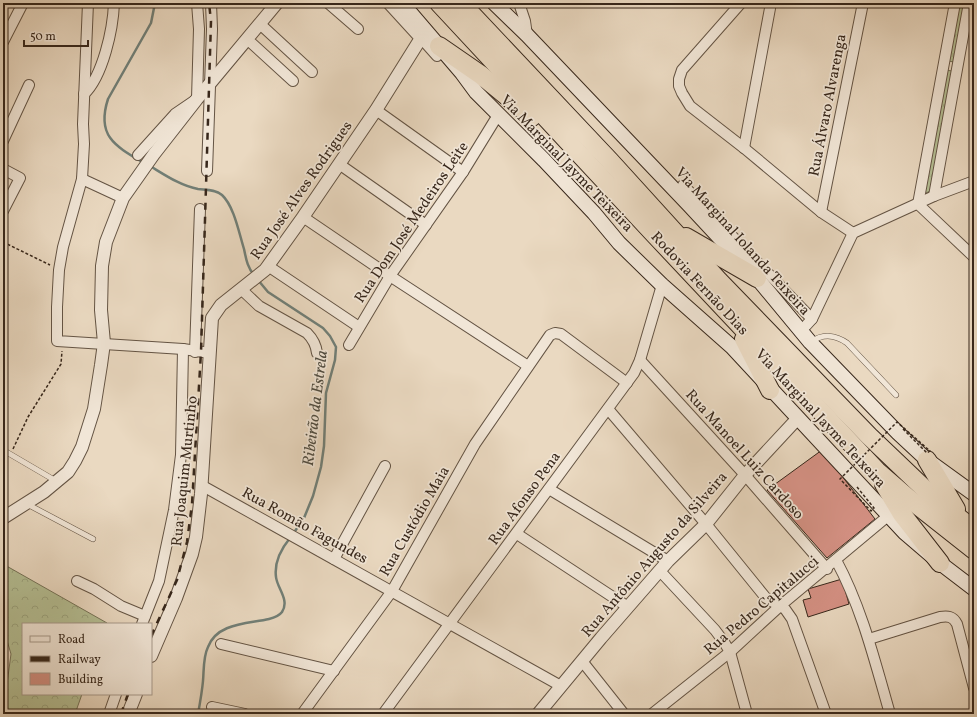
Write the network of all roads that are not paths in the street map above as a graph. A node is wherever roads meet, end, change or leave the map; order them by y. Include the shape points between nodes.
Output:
1 (23, 3) edge
2 (88, 3) edge
3 (114, 3) edge
4 (197, 3) edge
5 (211, 3) edge
6 (277, 3) edge
7 (328, 3) edge
8 (389, 3) edge
9 (402, 3) edge
10 (439, 3) edge
11 (461, 3) edge
12 (494, 3) edge
13 (519, 3) edge
14 (771, 3) edge
15 (863, 3) edge
16 (955, 3) edge
17 (968, 3) edge
18 (738, 4) edge
19 (260, 24) junction
20 (358, 29) dead end
21 (527, 35) junction
22 (421, 38) junction
23 (247, 39) junction
24 (3, 42) edge
25 (438, 51) junction
26 (944, 65) junction
27 (957, 68) junction
28 (312, 72) dead end
29 (293, 81) dead end
30 (210, 84) junction
31 (29, 85) dead end
32 (84, 94) junction
33 (197, 99) junction
34 (376, 110) junction
35 (498, 116) junction
36 (566, 139) junction
37 (3, 141) edge
38 (744, 148) junction
39 (138, 155) dead end
40 (339, 164) junction
41 (3, 169) edge
42 (207, 171) dead end
43 (463, 172) junction
44 (82, 179) junction
45 (974, 180) edge
46 (683, 185) dead end
47 (934, 196) junction
48 (123, 198) junction
49 (918, 204) junction
50 (200, 209) dead end
51 (3, 212) edge
52 (821, 212) junction
53 (303, 217) junction
54 (426, 225) junction
55 (670, 227) junction
56 (854, 233) junction
57 (974, 257) edge
58 (266, 268) junction
59 (390, 276) junction
60 (757, 278) junction
61 (662, 285) junction
62 (245, 286) junction
63 (733, 319) junction
64 (812, 319) junction
65 (359, 327) junction
66 (801, 331) junction
67 (810, 342) junction
68 (104, 343) junction
69 (349, 344) dead end
70 (183, 349) junction
71 (195, 352) junction
72 (210, 353) junction
73 (317, 353) dead end
74 (640, 360) junction
75 (528, 366) junction
76 (627, 383) junction
77 (770, 390) junction
78 (896, 395) dead end
79 (608, 408) junction
80 (797, 419) junction
81 (3, 450) edge
82 (927, 460) junction
83 (385, 466) dead end
84 (877, 471) junction
85 (745, 475) junction
86 (57, 481) junction
87 (201, 485) junction
88 (549, 489) junction
89 (974, 494) edge
90 (26, 504) junction
91 (888, 516) junction
92 (3, 518) edge
93 (706, 524) junction
94 (970, 527) edge
95 (517, 534) junction
96 (93, 539) dead end
97 (974, 550) edge
98 (334, 559) junction
99 (836, 560) junction
100 (668, 561) junction
101 (940, 563) junction
102 (826, 568) junction
103 (660, 571) junction
104 (77, 581) dead end
105 (974, 589) edge
106 (392, 591) junction
107 (780, 606) junction
108 (628, 607) junction
109 (143, 620) edge
110 (451, 624) junction
111 (869, 639) junction
112 (220, 644) dead end
113 (730, 652) junction
114 (152, 654) edge
115 (582, 661) junction
116 (334, 671) junction
117 (561, 686) junction
118 (974, 688) edge
119 (116, 695) edge
120 (136, 695) edge
121 (212, 707) dead end
122 (541, 713) edge
123 (109, 714) edge
124 (128, 714) edge
125 (245, 714) edge
126 (302, 714) edge
127 (384, 714) edge
128 (624, 714) edge
129 (652, 714) edge
130 (747, 714) edge
131 (826, 714) edge
132 (890, 714) edge

1 - 24 street
2 - 32 street
3 - 32 street via 109,39 99,72 91,88
4 - 33 street
5 - 30 street
6 - 19 street
7 - 20 street
8 - 22 street
9 - 25 main road, Via Marginal Jayme Teixeira
10 - 36 highway, Rodovia Fernão Dias
11 - 55 highway, Rodovia Fernão Dias
12 - 21 main road, Via Marginal Iolanda Teixeira
13 - 21 street
14 - 38 street
15 - 52 street, Rua Álvaro Alvarenga
16 - 26 street
17 - 27 street
18 - 38 street via 682,70 679,86 690,106
19 - 23 street
19 - 28 street
21 - 60 main road, Via Marginal Iolanda Teixeira
22 - 25 street
22 - 34 street, Rua José Alves Rodrigues
23 - 29 street
23 - 30 street
25 - 35 main road, Via Marginal Jayme Teixeira via 462,73
25 - 36 highway via 481,75 532,116
26 - 27 street
26 - 49 street
27 - 47 street
30 - 33 street
30 - 42 street
31 - 37 street
32 - 44 street
33 - 39 street via 175,114
33 - 48 street
34 - 40 street, Rua José Alves Rodrigues
34 - 43 street
35 - 43 street, Rua Dom José Medeiros Leite
35 - 61 main road, Via Marginal Jayme Teixeira via 544,160 619,243
36 - 63 highway, Rodovia Fernão Dias
38 - 52 street
40 - 53 street, Rua José Alves Rodrigues
40 - 54 street
41 - 51 street via 20,178
43 - 54 street, Rua Dom José Medeiros Leite
44 - 48 street
44 - 68 street via 59,270 57,308 60,341
45 - 47 street
46 - 64 street
47 - 49 street
48 - 68 street via 106,242 102,266 101,310
49 - 56 street
49 - 57 street
50 - 71 street
52 - 56 street
53 - 58 street, Rua José Alves Rodrigues
53 - 59 street
54 - 59 street, Rua Dom José Medeiros Leite
55 - 60 highway
55 - 94 highway, Rodovia Fernão Dias via 873,441 933,497
56 - 64 street
58 - 62 street, Rua José Alves Rodrigues
58 - 65 street
59 - 65 street, Rua Dom José Medeiros Leite
59 - 75 street
60 - 66 main road, Via Marginal Iolanda Teixeira
61 - 74 street, Rua Afonso Pena
61 - 77 main road, Via Marginal Jayme Teixeira via 732,347
62 - 72 street, Rua José Alves Rodrigues via 221,305 212,318
62 - 73 street via 259,306 307,333 313,339
63 - 77 highway
63 - 84 highway, Rodovia Fernão Dias
64 - 66 street
65 - 69 street, Rua Dom José Medeiros Leite
66 - 67 main road, Via Marginal Iolanda Teixeira
67 - 78 lane via 820,336 834,336 847,343
67 - 82 main road, Via Marginal Iolanda Teixeira
68 - 70 street
68 - 86 street via 89,428 75,461 68,472
70 - 71 street
70 - 109 street, Rua Joaquim Murtinho via 181,455 174,510 159,581
71 - 72 street
72 - 87 street, Rua Joaquim Murtinho
74 - 76 street, Rua Afonso Pena
74 - 85 street, Rua Manoel Luiz Cardoso
75 - 76 street, Rua Custódio Maia via 546,339 555,333 561,334
75 - 106 street, Rua Custódio Maia via 475,444
76 - 79 street, Rua Afonso Pena
77 - 80 main road, Via Marginal Jayme Teixeira
79 - 88 street, Rua Afonso Pena
79 - 93 street
80 - 85 street, Rua Antônio Augusto da Silveira
80 - 91 main road, Via Marginal Jayme Teixeira
81 - 86 lane
82 - 89 main road, Via Marginal Iolanda Teixeira
82 - 94 highway via 948,497
83 - 98 street
84 - 97 highway, Rodovia Fernão Dias
84 - 101 highway via 902,514
85 - 93 street, Rua Antônio Augusto da Silveira
85 - 102 street, Rua Manoel Luiz Cardoso
86 - 90 street
87 - 98 street, Rua Romão Fagundes
87 - 114 street, Rua Joaquim Murtinho via 192,554
88 - 95 street, Rua Afonso Pena
88 - 100 street
90 - 92 street
90 - 96 lane
91 - 99 street, Rua Pedro Capitalucci
91 - 101 main road, Via Marginal Jayme Teixeira
93 - 100 street, Rua Antônio Augusto da Silveira
93 - 107 street via 766,598
95 - 108 street
95 - 110 street, Rua Afonso Pena
98 - 106 street, Rua Romão Fagundes
99 - 102 street, Rua Pedro Capitalucci
99 - 111 street via 851,589
100 - 103 street, Rua Antônio Augusto da Silveira
101 - 105 main road, Via Marginal Jayme Teixeira
102 - 107 street, Rua Pedro Capitalucci
103 - 108 street, Rua Antônio Augusto da Silveira
103 - 113 street via 715,630
104 - 109 street
106 - 110 street, Rua Romão Fagundes
106 - 116 street, Rua Custódio Maia
107 - 113 street, Rua Pedro Capitalucci
107 - 131 street via 792,619
108 - 115 street, Rua Antônio Augusto da Silveira
110 - 117 street, Rua Romão Fagundes
110 - 127 street, Rua Afonso Pena
111 - 118 street via 950,616 957,624
111 - 132 street
112 - 116 street
113 - 129 street, Rua Pedro Capitalucci
113 - 130 street
115 - 117 street, Rua Antônio Augusto da Silveira
115 - 128 street
116 - 126 street, Rua Custódio Maia
117 - 122 street, Rua Antônio Augusto da Silveira
119 - 123 street
120 - 124 street
121 - 125 street

